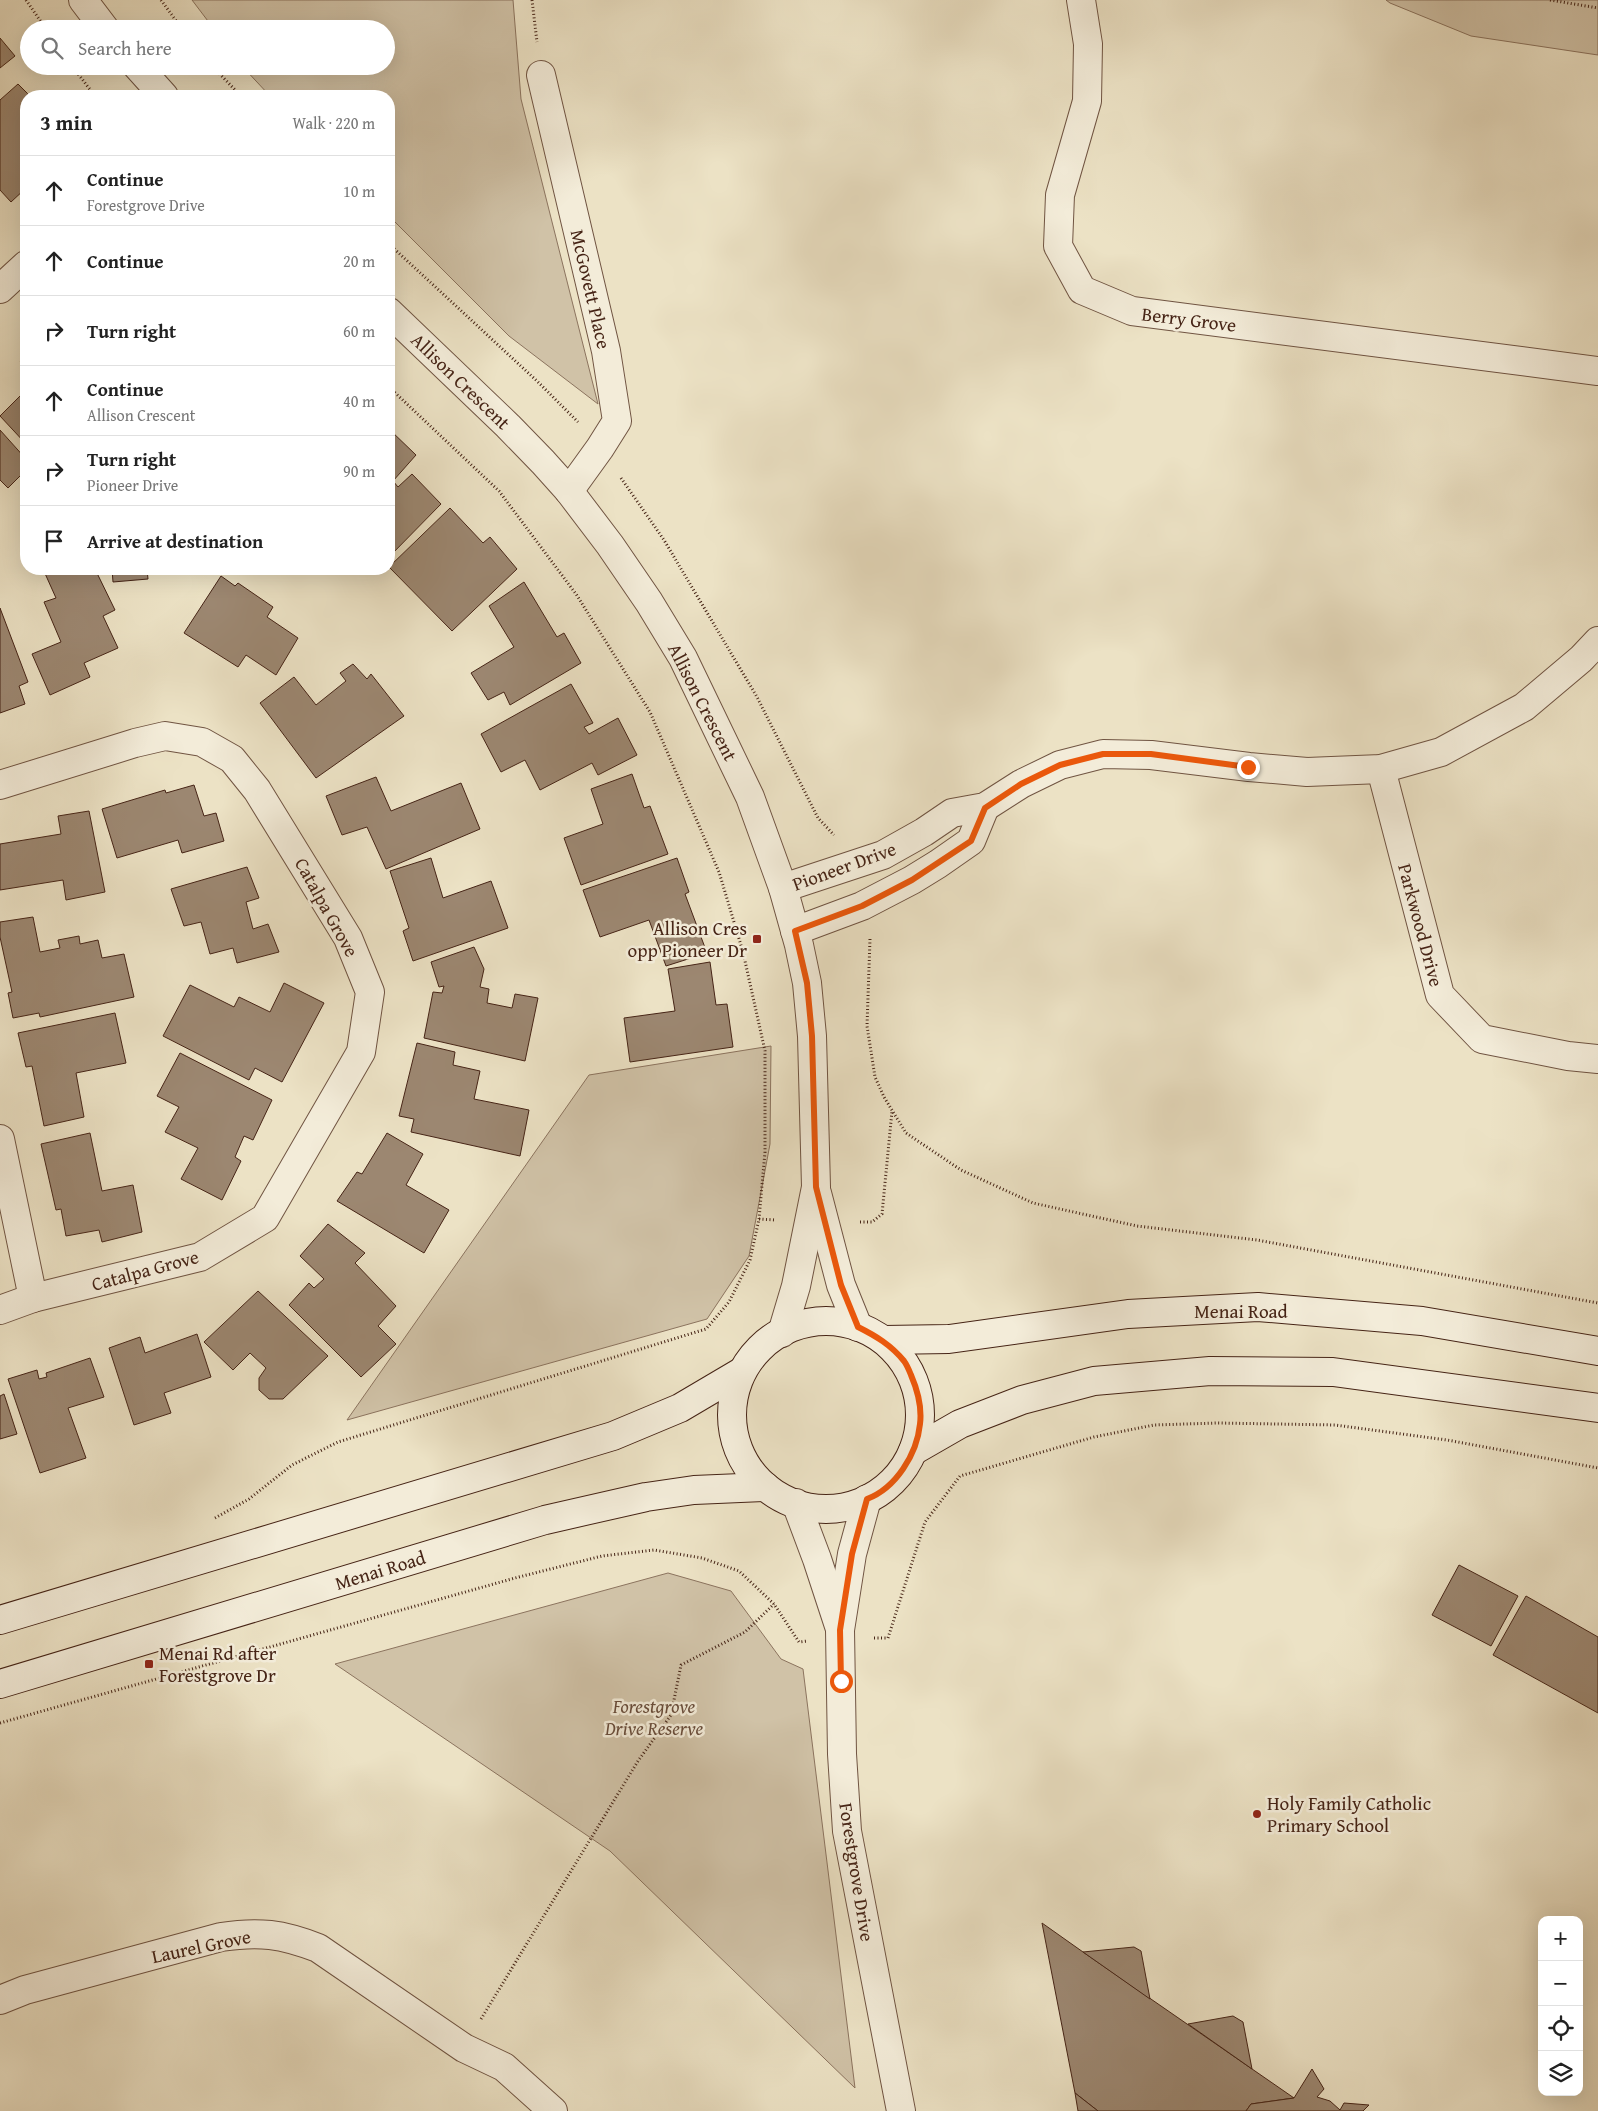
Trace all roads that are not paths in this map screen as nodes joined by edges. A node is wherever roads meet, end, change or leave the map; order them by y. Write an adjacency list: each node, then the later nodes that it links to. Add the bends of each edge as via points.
1 (83, 0): 3 (street)
2 (1081, 0): 10 (street, Berry Grove, via 1088,44 1087,101 1060,195 1058,246 1082,290 1132,311)
3 (98, 20)
4 (144, 75): 6 (street)
5 (541, 75): 11 (street, McGovett Place, via 606,351 617,421)
6 (158, 90)
7 (20, 271): 8 (street)
8 (0, 289)
9 (395, 318): 11 (street, Allison Crescent, via 508,426)
10 (1598, 371)
11 (569, 491): 16 (street, Allison Crescent, via 610,545 682,658 750,797)
12 (1598, 641): 13 (street, Pioneer Drive, via 1582,659 1524,707 1441,752)
13 (1381, 769): 15 (street, Pioneer Drive, via 1307,772 1151,754 1103,754 1060,765 1021,784); 18 (street, Parkwood Drive, via 1440,995 1482,1039)
14 (0, 785): 21 (street, Catalpa Grove, via 165,736 202,742 232,759 257,790 348,938 370,992 361,1052 265,1218 200,1257)
15 (985, 808): 16 (street, Pioneer Drive, via 952,813 883,855); 17 (street, Pioneer Drive, via 971,841 938,864 862,906)
16 (783, 888): 17 (street, Allison Crescent)
17 (795, 931): 20 (street, Allison Crescent, via 807,983 812,1036)
18 (1598, 1059)
19 (0, 1138): 21 (street)
20 (816, 1187): 23 (street, via 841,1285); 24 (street, via 796,1286)
21 (33, 1298): 22 (street, Catalpa Grove)
22 (0, 1310)
23 (858, 1327): 24 (street, via 824,1320 794,1326); 25 (street)
24 (782, 1333): 27 (street, via 764,1343)
25 (884, 1340): 26 (street, Menai Road, via 948,1339 1128,1314 1258,1307 1422,1321); 29 (street, via 906,1362 917,1389 920,1423)
26 (1598, 1351)
27 (742, 1372): 30 (street, via 733,1423 740,1454 757,1480); 33 (street, via 680,1408 614,1436)
28 (1598, 1408): 29 (street, via 1334,1372 1210,1370 1094,1381 1022,1400 960,1424)
29 (913, 1451): 31 (street, via 898,1478)
30 (766, 1487): 32 (street, via 780,1498); 35 (street, Menai Road, via 694,1490 646,1497 545,1520)
31 (867, 1499): 32 (street, via 844,1508 809,1508); 34 (street, via 852,1554)
32 (796, 1503): 34 (street)
33 (0, 1620)
34 (840, 1630): 38 (street, Forestgrove Drive, via 847,1831)
35 (0, 1684)
36 (0, 2000): 37 (street, Laurel Grove, via 25,1990 221,1937 270,1934 293,1938 318,1948 464,2048 504,2067)
37 (553, 2111)
38 (901, 2111)

